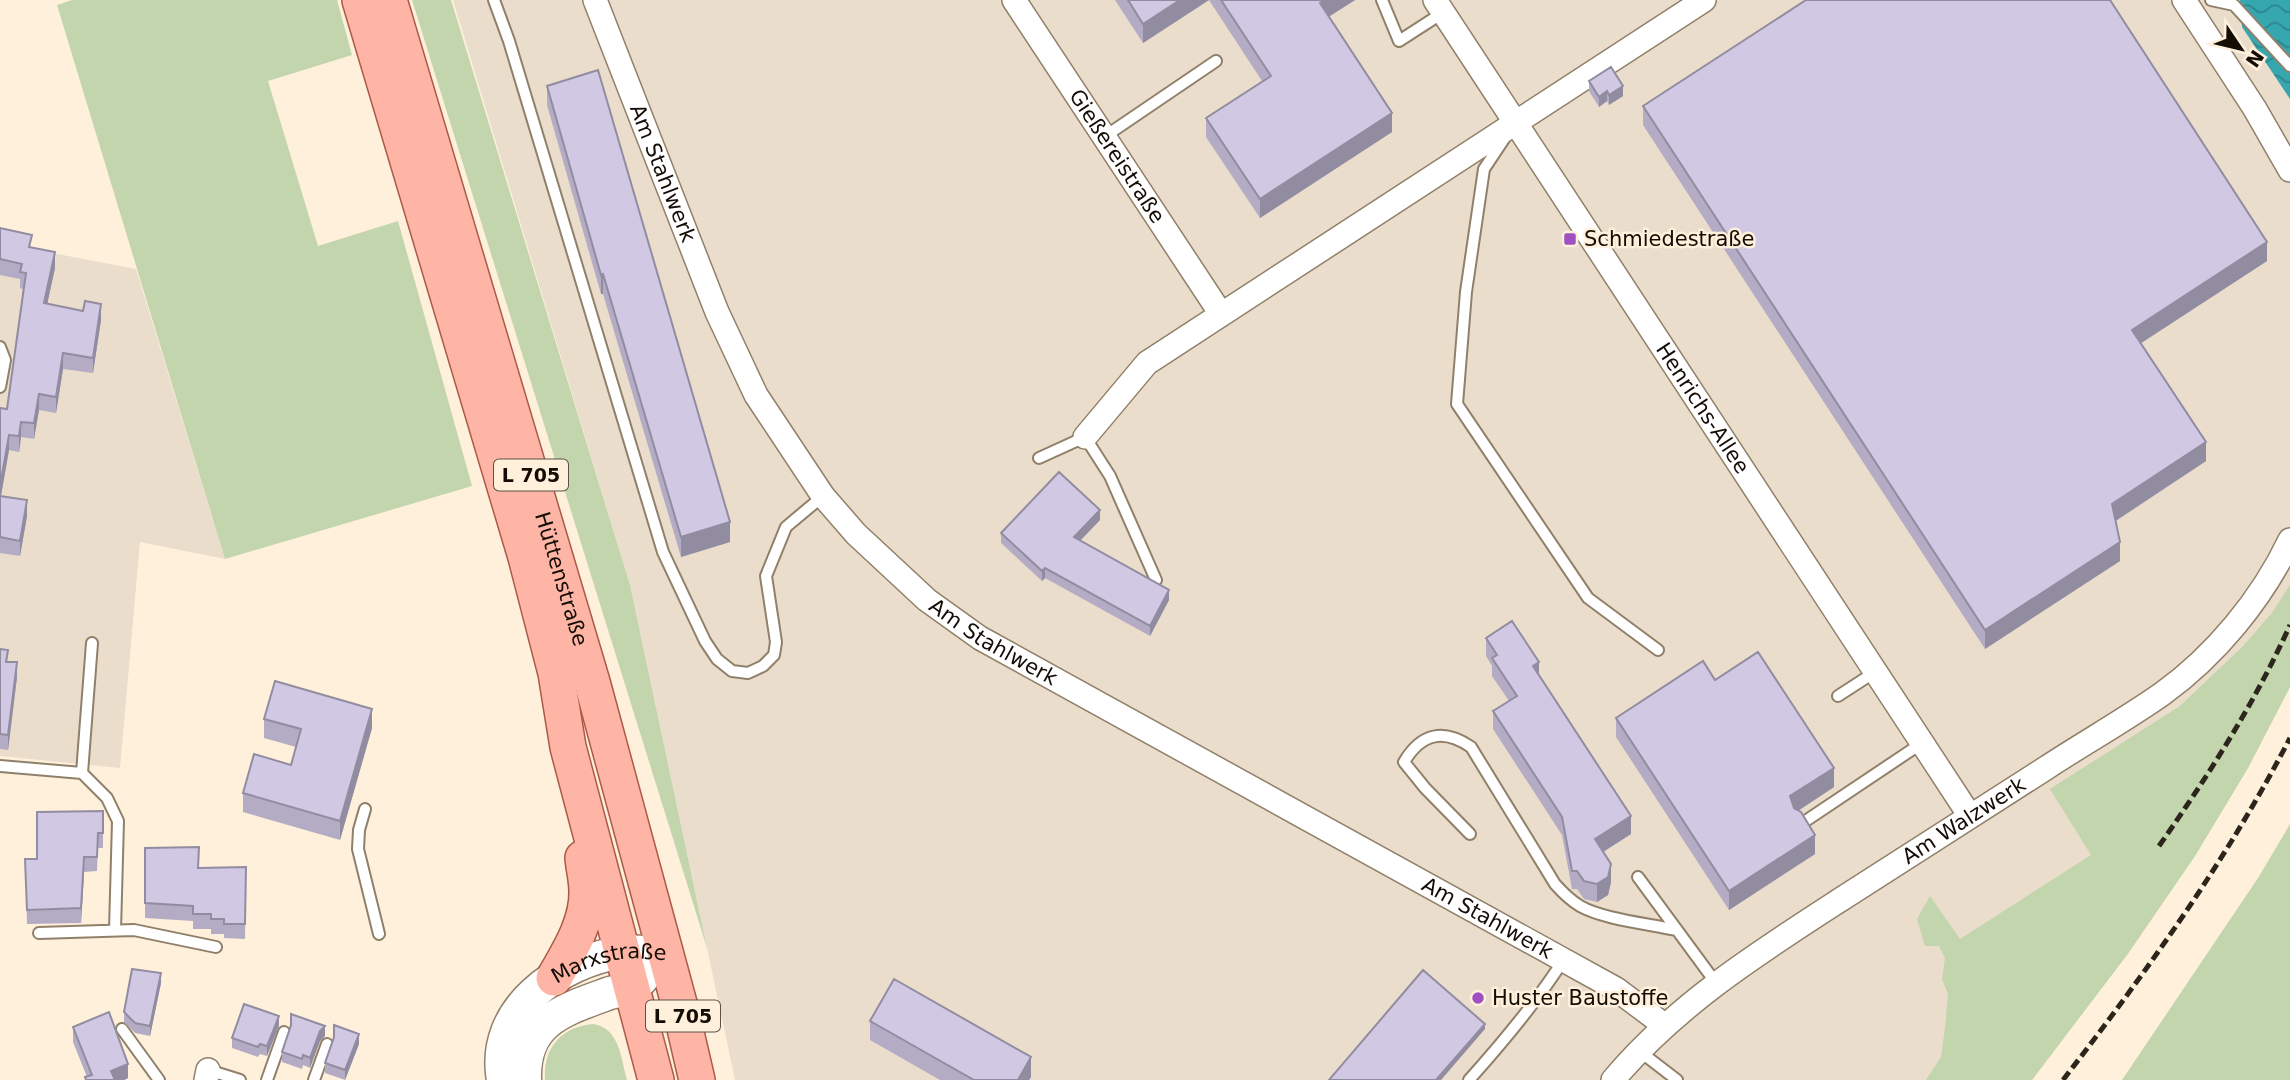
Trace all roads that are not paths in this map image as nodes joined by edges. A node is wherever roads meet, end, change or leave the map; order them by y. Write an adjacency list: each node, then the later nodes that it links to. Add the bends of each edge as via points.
1 (360, 0): 29 (main road, Hüttenstraße / L 705, via 526,557)
2 (389, 0): 43 (main road, Hüttenstraße / L 705, via 589,670)
3 (494, 0): 21 (lane, via 663,552 705,641 732,671 748,674 774,655 766,576 786,527)
4 (595, 0): 21 (street, Am Stahlwerk, via 717,313 756,395)
5 (1014, 0): 14 (street, Gießereistraße)
6 (1382, 0): 10 (lane, via 1399,41)
7 (1704, 0): 13 (street)
8 (2184, 0): 15 (street)
9 (2211, 0): 12 (lane, via 2234,5)
10 (1440, 6): 13 (street, Henrichs-Allee)
11 (1216, 61): 14 (lane)
12 (2290, 66)
13 (1516, 122): 16 (street); 25 (lane, via 1484,169 1466,292 1457,404 1588,598); 26 (street, Henrichs-Allee)
14 (1104, 137): 16 (street, Gießereistraße)
15 (2290, 170)
16 (1220, 314): 19 (street, via 1147,363)
17 (0, 347): 18 (lane, via 5,360)
18 (0, 387)
19 (1085, 437): 20 (lane); 23 (lane, via 1110,476)
20 (1039, 457)
21 (823, 496): 44 (street, Am Stahlwerk, via 879,557 927,600 980,638)
22 (2290, 540): 33 (street, Am Walzwerk, via 2255,600 2193,668 2163,693)
23 (1156, 580)
24 (92, 643): 31 (lane)
25 (1658, 650)
26 (1875, 671): 27 (lane); 28 (street, Henrichs-Allee)
27 (1838, 696)
28 (1922, 744): 33 (street, Henrichs-Allee); 34 (lane)
29 (568, 747): 42 (main road, Hüttenstraße / L 705); 45 (main road, L 705, via 587,892 583,920)
30 (0, 766): 31 (lane)
31 (82, 773): 37 (lane, via 107,798 117,821)
32 (365, 809): 40 (lane, via 358,849)
33 (1970, 817): 46 (street, Am Walzwerk)
34 (1801, 824)
35 (1470, 834): 38 (lane, via 1404,762 1412,749 1434,736 1454,736 1472,747 1567,897 1595,912)
36 (1638, 877): 38 (lane)
37 (115, 930): 39 (lane); 41 (lane)
38 (1676, 930): 46 (lane)
39 (38, 933)
40 (379, 934)
41 (216, 947)
42 (624, 952): 43 (street, Marxstraße); 45 (street, Marxstraße, via 573,967); 47 (main road, Hüttenstraße / L 705)
43 (666, 953): 47 (street, Marxstraße); 61 (main road, Hüttenstraße / L 705)
44 (1564, 959): 48 (street, Am Stahlwerk, via 1616,989); 62 (lane, via 1546,988)
45 (554, 978): 58 (street, Marxstraße, via 529,997 510,1023 502,1051)
46 (1716, 983): 48 (street, Am Walzwerk)
47 (632, 988): 59 (street, Marxstraße, via 585,1002 548,1020 531,1041); 60 (main road, Hüttenstraße / L 705)
48 (1664, 1025): 52 (street, Am Walzwerk)
49 (122, 1029): 54 (lane)
50 (284, 1032): 56 (lane)
51 (327, 1044): 57 (lane)
52 (1638, 1050): 63 (street, Am Walzwerk); 64 (lane)
53 (207, 1075): 55 (lane)
54 (159, 1080)
55 (240, 1080)
56 (267, 1080)
57 (314, 1080)
58 (503, 1080)
59 (525, 1080)
60 (656, 1080)
61 (697, 1080)
62 (1469, 1080)
63 (1612, 1080)
64 (1677, 1080)

